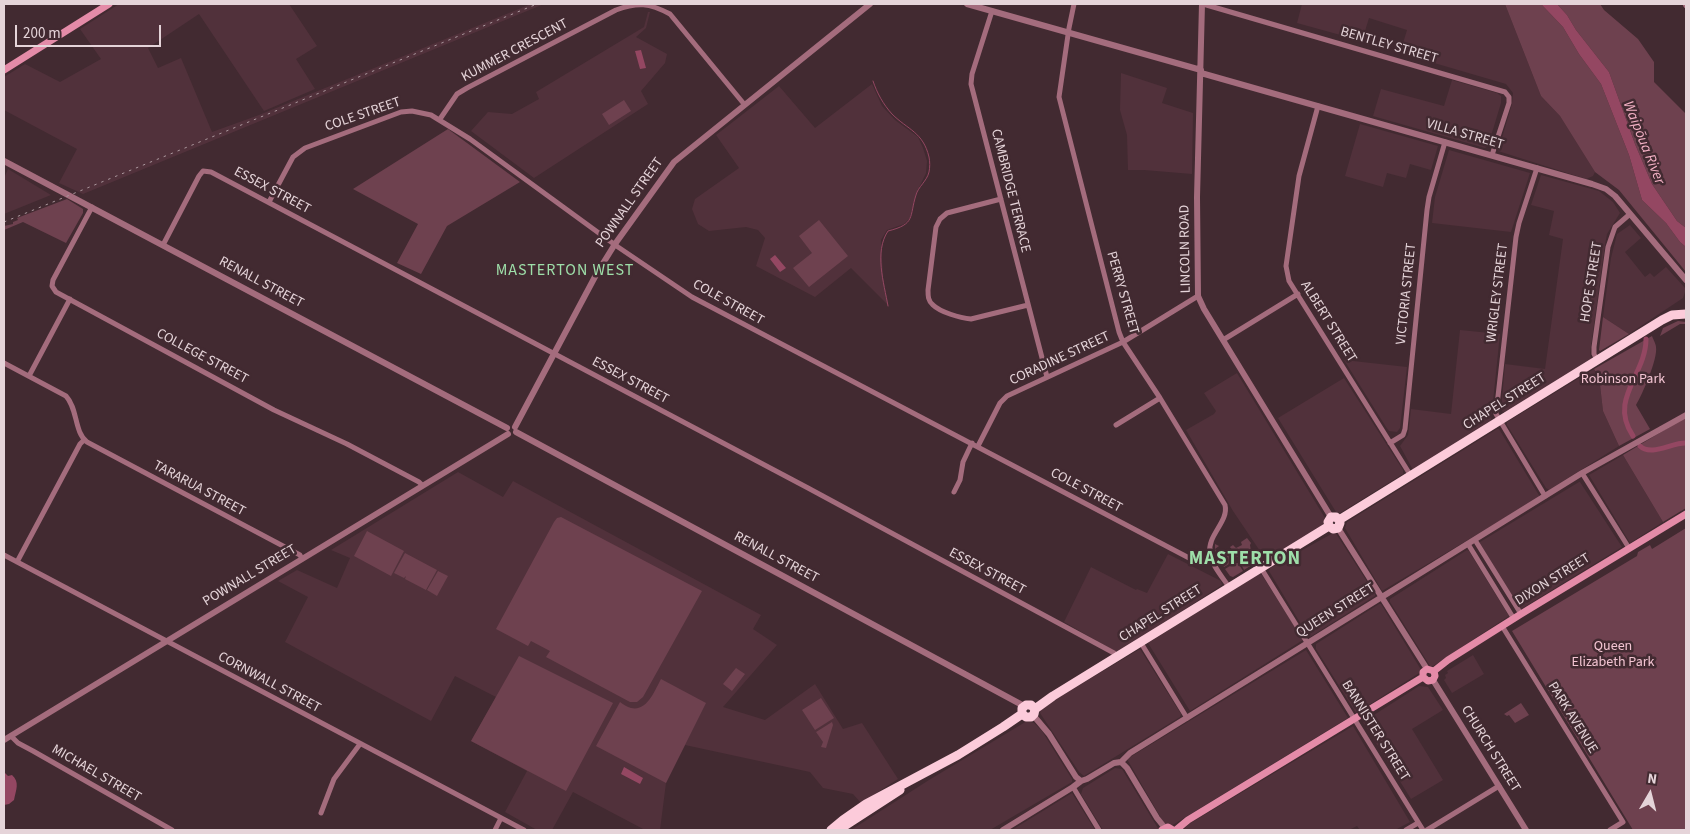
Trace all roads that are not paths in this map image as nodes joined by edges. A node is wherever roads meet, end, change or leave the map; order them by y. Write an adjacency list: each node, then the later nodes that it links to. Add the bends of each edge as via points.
1 (108, 4): 8 (main road)
2 (870, 4): 10 (street, POWNALL STREET)
3 (968, 4): 6 (street, VILLA STREET)
4 (1074, 4): 7 (street, PERRY STREET)
5 (1202, 4): 9 (street, LINCOLN ROAD); 14 (street, BENTLEY STREET, via 1505,92 1509,97 1508,103)
6 (992, 11): 7 (street, VILLA STREET); 17 (street, CAMBRIDGE TERRACE, via 971,84)
7 (1068, 32): 9 (street, VILLA STREET); 30 (street, PERRY STREET, via 1059,89 1060,106)
8 (4, 70)
9 (1201, 72): 11 (street, VILLA STREET); 25 (street, LINCOLN ROAD)
10 (744, 104): 12 (street, KUMMER CRESCENT, via 670,14 645,4 632,4 467,88 457,94); 21 (street, POWNALL STREET, via 674,162)
11 (1318, 106): 13 (street, VILLA STREET); 24 (street, ALBERT STREET, via 1299,176 1286,266 1289,281)
12 (440, 119): 18 (street, COLE STREET, via 422,112 401,112 305,148 293,157); 21 (street, COLE STREET)
13 (1445, 142): 14 (street, VILLA STREET); 44 (street, VICTORIA STREET, via 1427,210 1405,429 1403,435)
14 (1492, 155): 16 (street, VILLA STREET)
15 (4, 161): 19 (street, RENALL STREET)
16 (1536, 168): 20 (street, VILLA STREET, via 1606,189); 38 (street, WRIGLEY STREET, via 1516,237 1496,414)
17 (1001, 199): 27 (street, CAMBRIDGE TERRACE); 27 (street, via 947,213 940,219 936,227 928,299 933,306 970,319)
18 (269, 202): 22 (street, ESSEX STREET, via 211,172 204,172 198,176); 31 (street, ESSEX STREET)
19 (92, 207): 22 (street, RENALL STREET); 26 (street, COLLEGE STREET, via 52,284 56,292)
20 (1630, 214): 23 (street, VILLA STREET); 32 (street, HOPE STREET, via 1615,227 1608,247 1594,347)
21 (615, 244): 31 (street, POWNALL STREET); 43 (street, COLE STREET, via 712,309)
22 (163, 245): 41 (street, RENALL STREET)
23 (1686, 280)
24 (1298, 294): 29 (street); 44 (street, ALBERT STREET)
25 (1198, 296): 29 (street, LINCOLN ROAD); 30 (street, CORADINE STREET)
26 (70, 300): 34 (street); 48 (street, COLLEGE STREET)
27 (1028, 305): 35 (street, CAMBRIDGE TERRACE)
28 (1686, 314): 32 (highway, CHAPEL STREET, via 1662,320)
29 (1223, 340): 52 (street, LINCOLN ROAD)
30 (1123, 342): 35 (street, CORADINE STREET); 36 (street, PERRY STREET)
31 (555, 354): 40 (street, POWNALL STREET); 69 (street, ESSEX STREET, via 1090,640)
32 (1597, 360): 38 (highway, CHAPEL STREET)
33 (4, 363): 34 (street)
34 (29, 376): 42 (street, via 70,400)
35 (1047, 377): 45 (street, CORADINE STREET, via 1007,396 1000,403)
36 (1160, 398): 39 (street); 58 (street, PERRY STREET, via 1225,505 1226,512 1210,545)
37 (1686, 415): 46 (street, QUEEN STREET)
38 (1500, 422): 47 (highway, CHAPEL STREET); 50 (street)
39 (1116, 425)
40 (515, 430): 41 (street, via 511,425); 73 (street, RENALL STREET)
41 (508, 431): 48 (street, POWNALL STREET)
42 (84, 440): 57 (street, TARARUA STREET, via 300,555); 59 (street)
43 (972, 443): 45 (street, COLE STREET); 49 (street)
44 (1390, 443): 47 (street, ALBERT STREET)
45 (978, 446): 58 (street, COLE STREET, via 1191,560 1201,563)
46 (1582, 473): 50 (street, QUEEN STREET); 55 (street)
47 (1411, 476): 52 (highway, CHAPEL STREET)
48 (422, 485): 57 (street, POWNALL STREET)
49 (954, 492)
50 (1545, 496): 53 (street, QUEEN STREET)
51 (1686, 514): 55 (main road, DIXON STREET)
52 (1334, 523): 60 (highway, CHAPEL STREET); 62 (street, LINCOLN ROAD)
53 (1475, 540): 54 (street, QUEEN STREET); 63 (street)
54 (1468, 544): 62 (street, QUEEN STREET); 64 (street)
55 (1629, 548): 63 (main road, DIXON STREET)
56 (4, 555): 59 (street, CORNWALL STREET)
57 (302, 559): 66 (street, POWNALL STREET)
58 (1212, 560): 61 (street)
59 (17, 562): 66 (street, CORNWALL STREET)
60 (1261, 568): 61 (highway, CHAPEL STREET); 68 (street)
61 (1229, 587): 67 (highway, CHAPEL STREET)
62 (1382, 598): 68 (street, QUEEN STREET); 70 (street)
63 (1521, 614): 64 (main road, DIXON STREET)
64 (1514, 619): 65 (main road, DIXON STREET)
65 (1502, 626): 70 (main road, DIXON STREET); 98 (street, PARK AVENUE, via 1623,822)
66 (167, 642): 77 (street, POWNALL STREET); 79 (street, CORNWALL STREET)
67 (1141, 643): 69 (highway, CHAPEL STREET); 75 (street)
68 (1308, 643): 75 (street, QUEEN STREET); 76 (street, BANNISTER STREET)
69 (1117, 658): 74 (highway, CHAPEL STREET)
70 (1430, 670): 71 (main road, via 1423,672); 72 (main road, via 1435,676)
71 (1423, 677): 72 (main road); 76 (main road)
72 (1432, 680): 82 (street, CHURCH STREET)
73 (1024, 710): 74 (highway, via 1031,705); 91 (highway, via 1003,728 866,804)
74 (1034, 712): 81 (street)
75 (1187, 718): 80 (street, QUEEN STREET)
76 (1355, 720): 86 (street, BANNISTER STREET); 94 (main road)
77 (11, 736): 78 (street, POWNALL STREET); 88 (street, MICHAEL STREET)
78 (4, 740)
79 (360, 744): 84 (street, via 334,779); 85 (street, CORNWALL STREET)
80 (1121, 762): 81 (street, QUEEN STREET); 87 (street)
81 (1081, 781): 83 (street, QUEEN STREET)
82 (1499, 786): 96 (street); 97 (street, CHURCH STREET)
83 (1073, 787): 92 (street, QUEEN STREET); 93 (street)
84 (321, 813)
85 (501, 818): 89 (street); 90 (street, CORNWALL STREET)
86 (1418, 823): 95 (street); 96 (street, BANNISTER STREET)
87 (1164, 829): 94 (main road)
88 (172, 830)
89 (495, 830)
90 (524, 830)
91 (832, 830)
92 (1003, 830)
93 (1099, 830)
94 (1174, 830)
95 (1406, 830)
96 (1425, 830)
97 (1526, 830)
98 (1610, 830)

